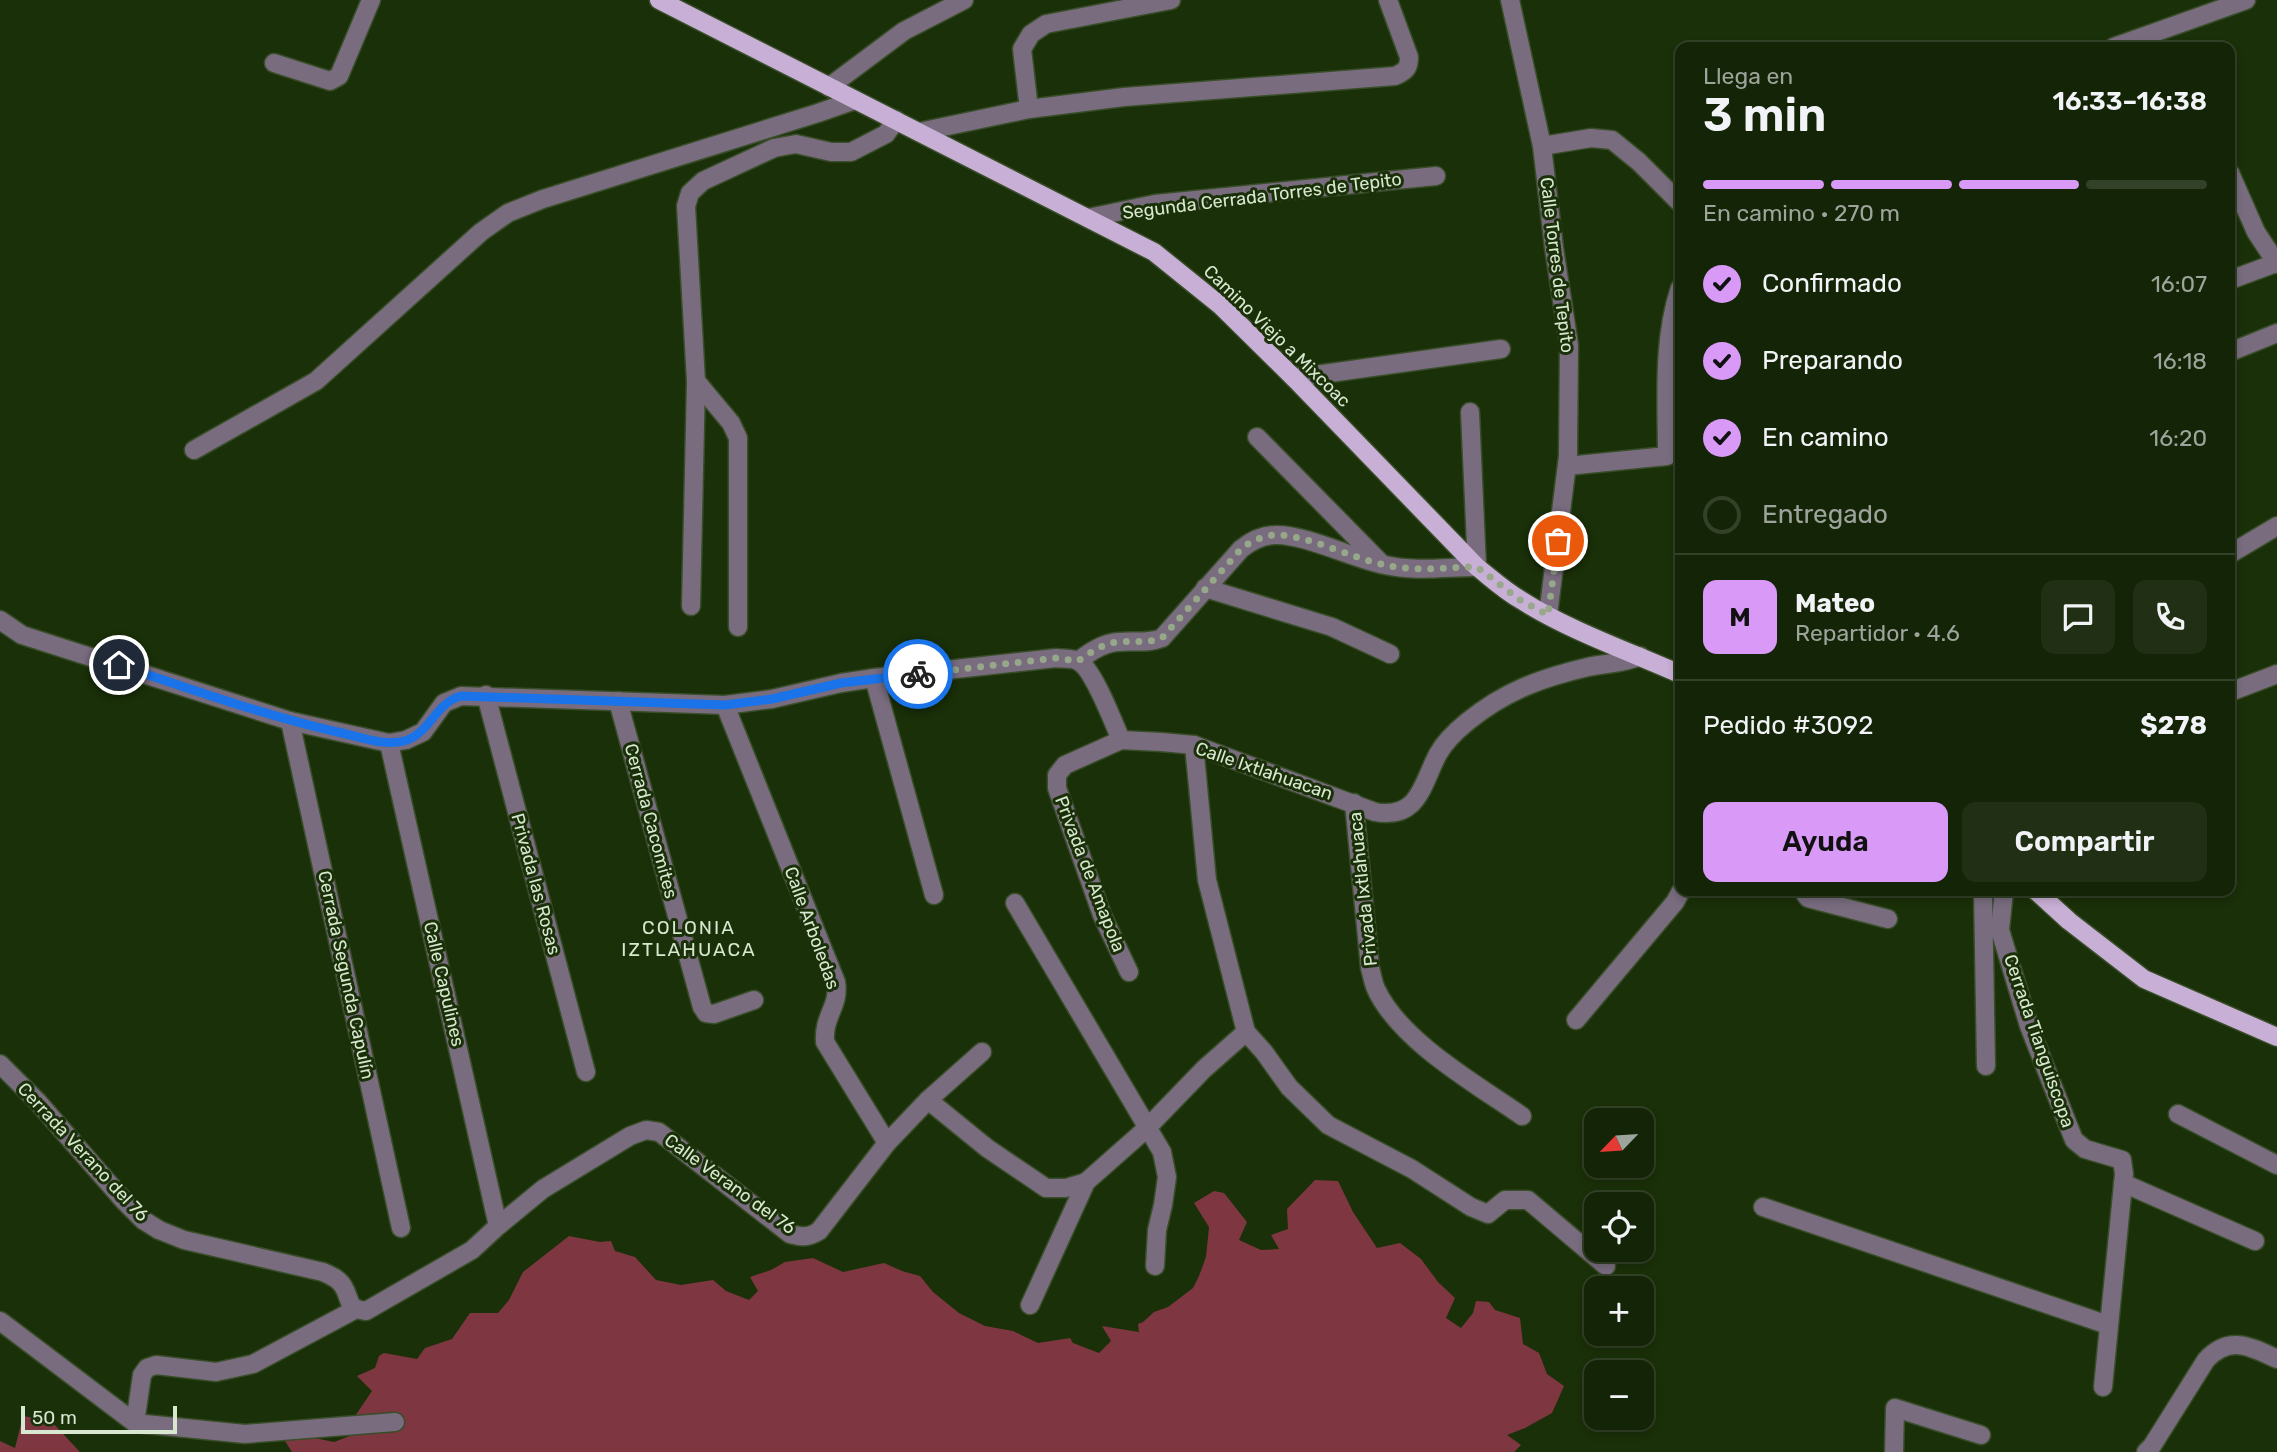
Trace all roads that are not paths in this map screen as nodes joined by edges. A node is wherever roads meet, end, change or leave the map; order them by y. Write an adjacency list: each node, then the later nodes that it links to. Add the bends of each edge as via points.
1 (371, 0): 9 (street, via 339,76 330,81)
2 (659, 0): 10 (main road, Camino Viejo a Mixcoac)
3 (964, 0): 10 (street, via 904,31)
4 (1171, 0): 12 (street, via 1046,24 1031,34 1022,49)
5 (1388, 0): 12 (street, via 1409,57 1405,72 1395,76)
6 (1510, 0): 15 (street, Calle Torres de Tepito)
7 (2246, 0): 8 (street)
8 (2127, 42)
9 (274, 63)
10 (829, 87): 11 (main road, Camino Viejo a Mixcoac)
11 (855, 100): 13 (main road, Camino Viejo a Mixcoac); 30 (street, via 508,213 316,381)
12 (1029, 109): 14 (street)
13 (896, 120): 14 (main road, Camino Viejo a Mixcoac); 27 (street, via 886,134 851,152 796,144 774,148 703,181 690,193)
14 (919, 132): 19 (main road, Camino Viejo a Mixcoac)
15 (1542, 146): 18 (street, via 1591,138 1612,140); 32 (street, Calle Torres de Tepito, via 1569,345)
16 (1436, 176): 19 (street, Segunda Cerrada Torres de Tepito, via 1155,204)
17 (2235, 197): 20 (street)
18 (1675, 200)
19 (1088, 218): 26 (main road, Camino Viejo a Mixcoac, via 1154,251 1221,306)
20 (2276, 264): 21 (street)
21 (2235, 278)
22 (1675, 303): 31 (street, via 1668,334)
23 (2277, 333): 25 (street)
24 (1501, 349): 26 (street)
25 (2235, 350)
26 (1294, 378): 36 (main road, Camino Viejo a Mixcoac)
27 (696, 382): 38 (street); 41 (street, via 738,438)
28 (1470, 412): 36 (street)
29 (1257, 437): 35 (street)
30 (194, 450)
31 (1673, 456): 32 (street)
32 (1567, 466): 39 (street, Calle Torres de Tepito)
33 (2277, 526): 34 (street)
34 (2235, 551)
35 (1384, 565): 36 (street); 37 (street, via 1297,538 1266,536 1241,549)
36 (1477, 567): 39 (main road, Camino Viejo a Mixcoac)
37 (1205, 588): 42 (street, via 1332,628); 44 (street, via 1162,638 1118,642 1095,649)
38 (691, 606)
39 (1548, 615): 43 (main road, Camino Viejo a Mixcoac)
40 (0, 620): 52 (street, via 22,635)
41 (738, 627)
42 (1390, 654)
43 (1640, 656): 45 (main road, Camino Viejo a Mixcoac); 56 (street, Calle Ixtlahuacan, via 1531,682 1507,695 1451,737 1439,751 1414,803 1403,810 1386,814)
44 (1078, 661): 47 (street, via 1056,658); 53 (street, via 1105,702)
45 (1675, 672)
46 (2277, 674): 48 (street)
47 (874, 678): 51 (street); 57 (street)
48 (2235, 690)
49 (486, 695): 50 (street); 54 (street, via 452,698 423,732); 73 (street, Privada las Rosas)
50 (618, 701): 51 (street); 66 (street, Cerrada Cacomites, via 702,1007 714,1014)
51 (725, 705): 78 (street, Calle Arboledas, via 836,982 838,996 824,1026 825,1042)
52 (290, 721): 54 (street); 84 (street, Cerrada Segunda Capulín)
53 (1121, 740): 55 (street, Calle Ixtlahuacan); 65 (street, Privada de Amapola, via 1065,765 1057,775 1057,788 1102,915)
54 (389, 743): 83 (street, Calle Capulines)
55 (1194, 745): 56 (street, Calle Ixtlahuacan); 68 (street, via 1207,880)
56 (1354, 803): 76 (street, Privada Ixtlahuaca, via 1376,989 1407,1032)
57 (934, 895)
58 (1678, 896): 67 (street)
59 (1807, 896): 64 (street)
60 (1983, 896): 72 (street)
61 (2003, 896): 81 (street, Cerrada Tianguiscopa, via 2000,930 2050,1084 2074,1140 2085,1149 2122,1160)
62 (2041, 896): 69 (main road, via 2144,979)
63 (1015, 903): 77 (street)
64 (1888, 919)
65 (1129, 972)
66 (754, 1000)
67 (1576, 1020)
68 (1246, 1032): 77 (street); 87 (street, via 1289,1087 1328,1125 1488,1214 1505,1200 1528,1200)
69 (2277, 1037)
70 (982, 1052): 74 (street, Calle Verano del 76)
71 (0, 1064): 89 (street, Cerrada Verano del 76, via 143,1220 184,1240 323,1272 336,1278)
72 (1986, 1066)
73 (586, 1072)
74 (928, 1100): 78 (street, Calle Verano del 76); 80 (street, via 986,1148 1046,1188)
75 (2178, 1114): 79 (street)
76 (1522, 1116)
77 (1146, 1129): 80 (street); 86 (street, via 1161,1152 1167,1177)
78 (887, 1143): 83 (street, Calle Verano del 76, via 819,1231 803,1237 790,1234 659,1132 646,1130 543,1189)
79 (2277, 1165)
80 (1086, 1182): 88 (street)
81 (2123, 1183): 85 (street); 91 (street)
82 (1763, 1207): 91 (street)
83 (498, 1226): 89 (street, via 472,1250 366,1311)
84 (401, 1228)
85 (2255, 1241)
86 (1155, 1266)
87 (1606, 1266)
88 (1030, 1305)
89 (356, 1309): 95 (street, via 253,1364 216,1372 156,1365 147,1368)
90 (0, 1321): 95 (street)
91 (2108, 1325): 93 (street)
92 (2277, 1359): 98 (street, via 2239,1345 2214,1351)
93 (2104, 1387)
94 (395, 1422): 95 (street, via 245,1434)
95 (135, 1423)
96 (1981, 1435): 97 (street, via 1895,1408)
97 (1894, 1452)
98 (2146, 1452)

